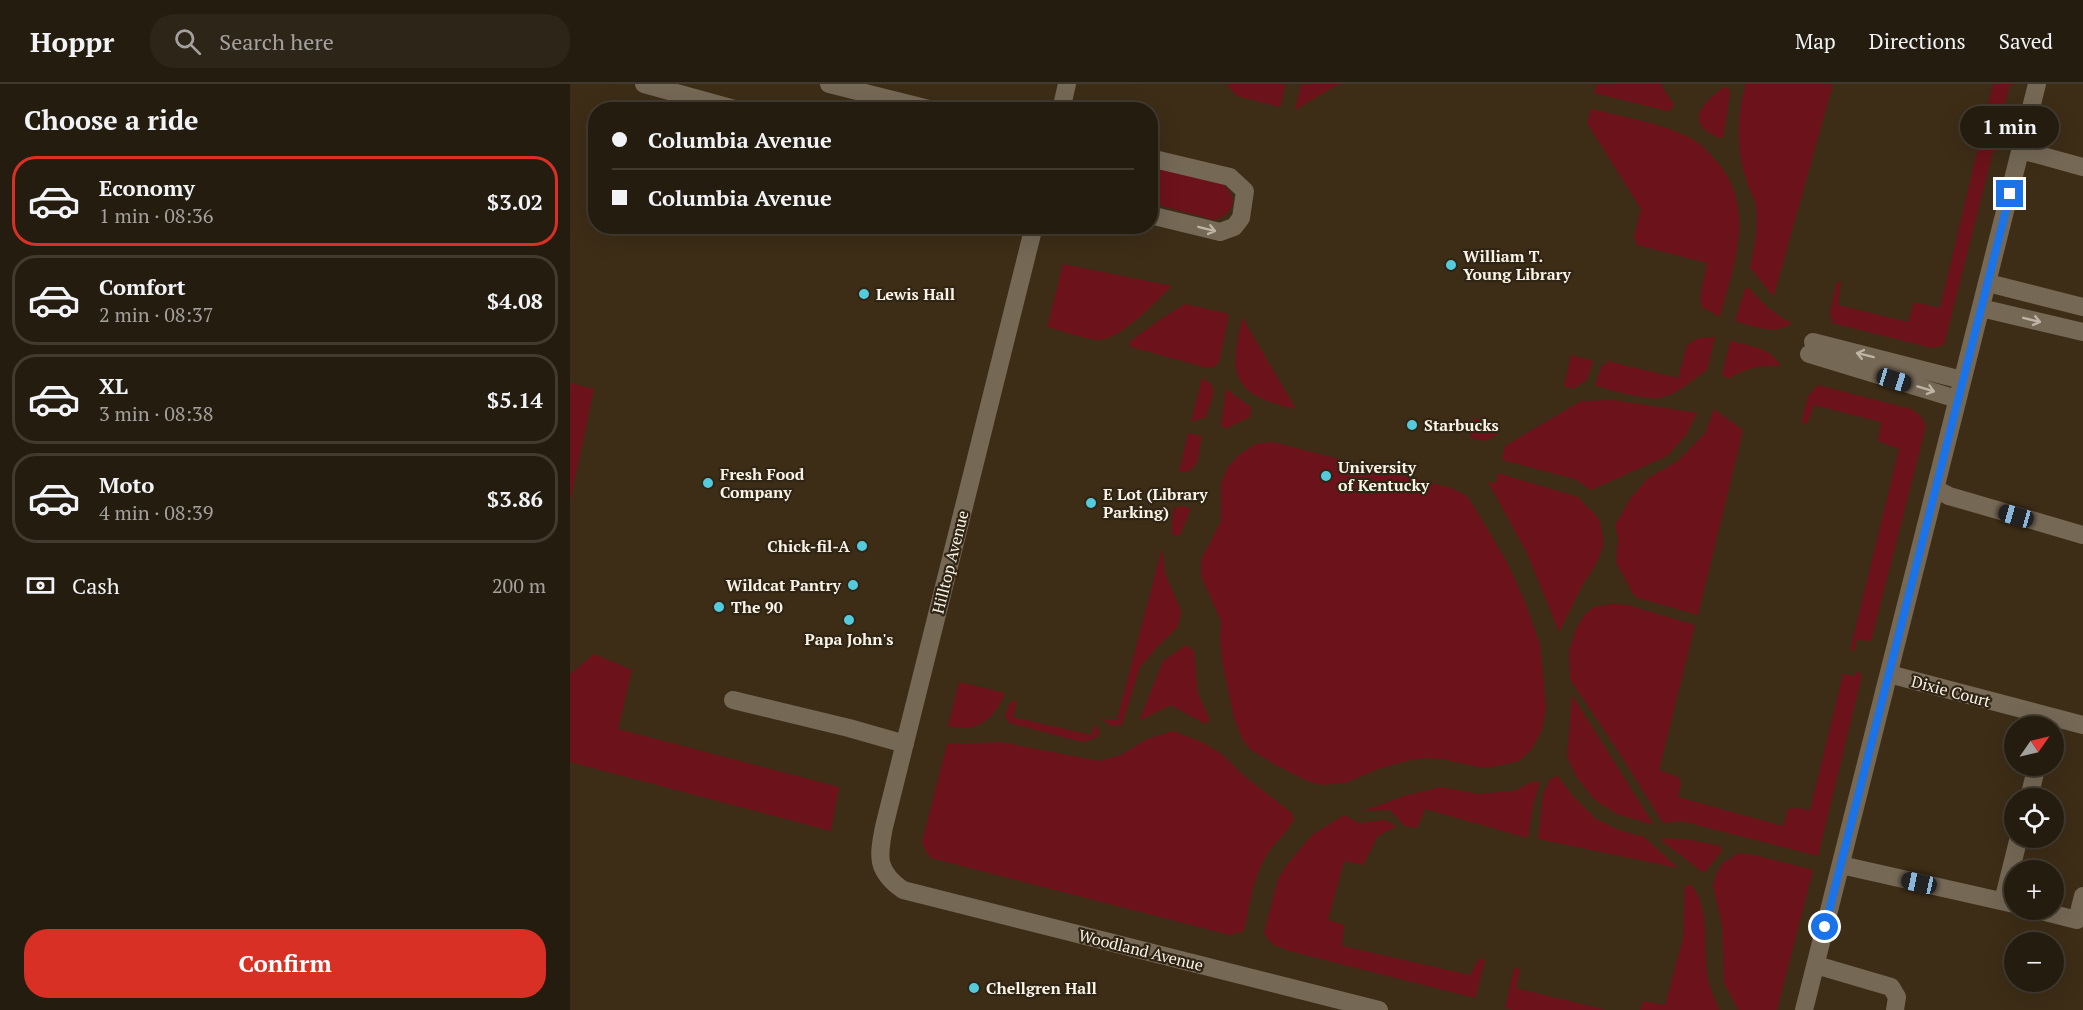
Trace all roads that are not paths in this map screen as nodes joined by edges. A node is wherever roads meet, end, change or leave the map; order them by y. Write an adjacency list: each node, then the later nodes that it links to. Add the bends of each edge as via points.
1 (644, 84): 5 (street)
2 (829, 84): 6 (street)
3 (1067, 84): 7 (street)
4 (2037, 84): 8 (street)
5 (709, 102)
6 (901, 102)
7 (1063, 102)
8 (2021, 150): 10 (street); 13 (street)
9 (1158, 160): 11 (street, one-way to 9, via 1220,232 1234,227 1241,218 1245,191 1230,177)
10 (2083, 167)
11 (1158, 217)
12 (1032, 234): 26 (street, Hilltop Avenue)
13 (1988, 283): 14 (street); 15 (street)
14 (2083, 307)
15 (1981, 308): 16 (street, one-way to 16); 17 (street)
16 (2083, 332)
17 (1962, 380): 18 (street); 18 (street, one-way to 18, via 1811,348)
18 (1958, 399): 19 (street)
19 (1936, 489): 20 (street); 21 (street)
20 (2083, 535)
21 (1889, 674): 23 (street, Dixie Court); 27 (street)
22 (733, 700): 26 (street)
23 (2032, 716)
24 (2064, 723): 25 (street, Dixie Court)
25 (2083, 725)
26 (904, 744): 28 (street, Hilltop Avenue, via 879,850 885,874)
27 (1841, 865): 30 (street); 32 (street)
28 (903, 890): 33 (street, Woodland Avenue)
29 (2083, 896): 31 (street, via 2077,920)
30 (2004, 902)
31 (2064, 917)
32 (1816, 964): 34 (street); 35 (street, via 1891,987 1897,997)
33 (1379, 1010)
34 (1804, 1010)
35 (1894, 1010)

